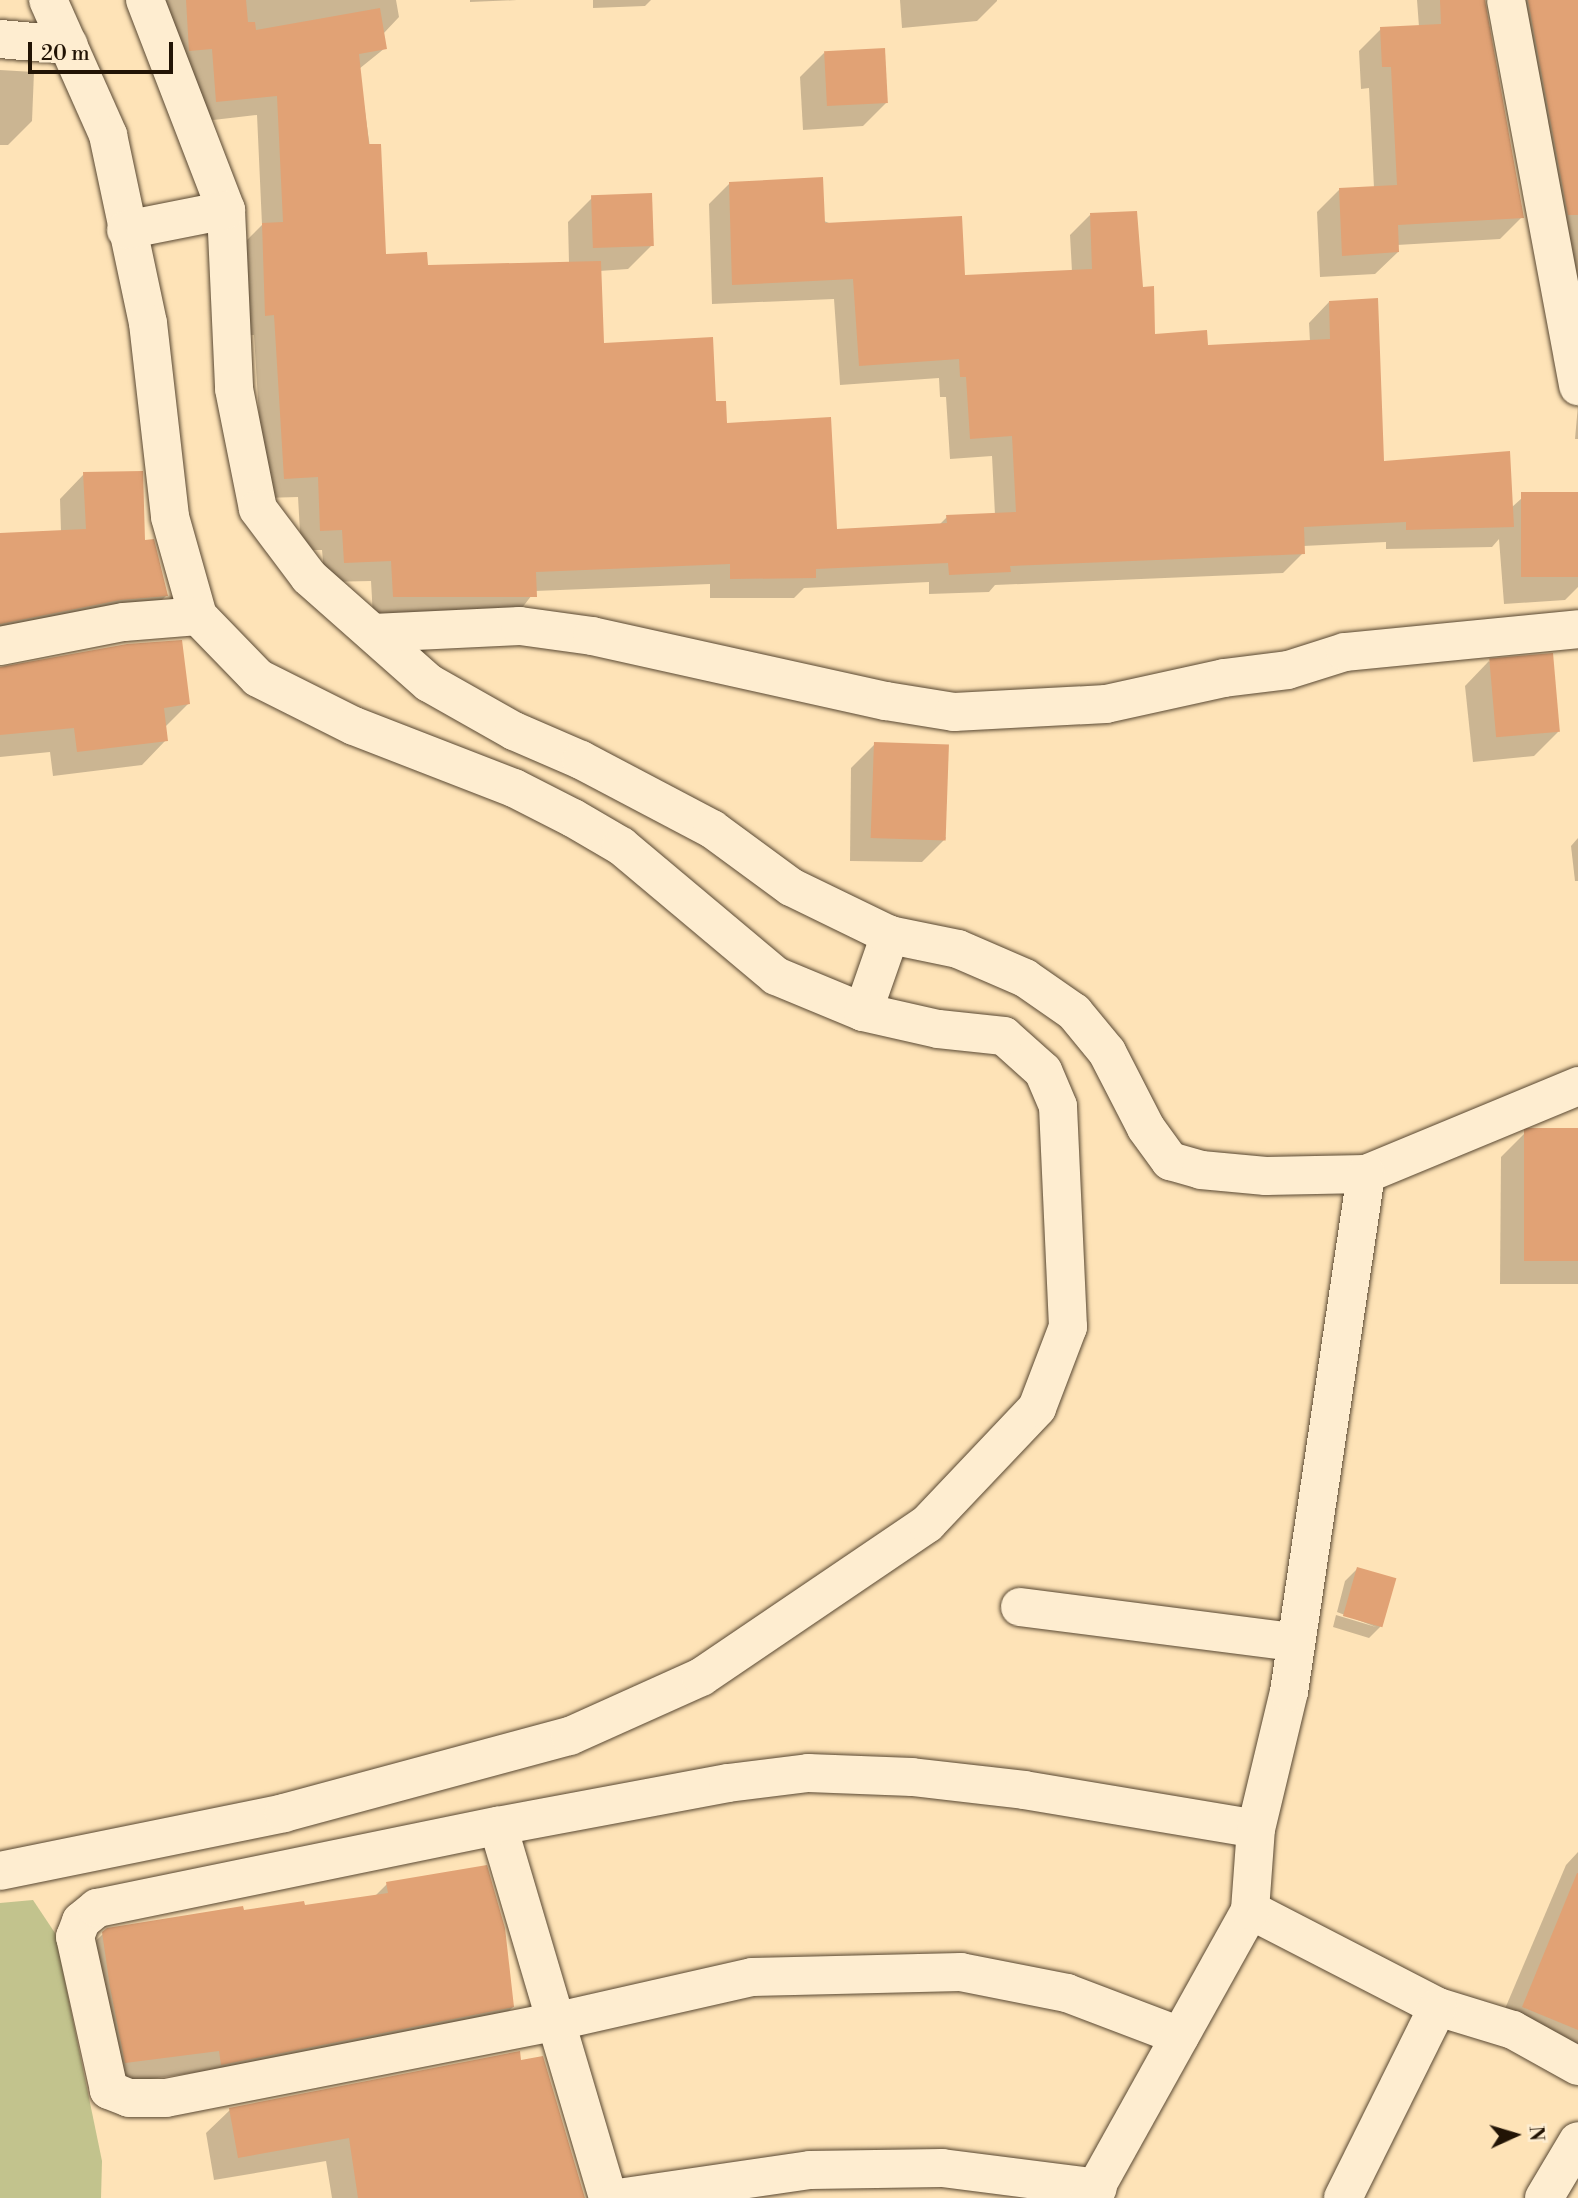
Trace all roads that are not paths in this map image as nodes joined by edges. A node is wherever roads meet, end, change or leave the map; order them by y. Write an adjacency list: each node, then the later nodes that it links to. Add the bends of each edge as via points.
1 (48, 0): 5 (street)
2 (145, 0): 6 (street)
3 (1506, 0): 8 (street)
4 (0, 39): 5 (street)
5 (69, 45): 7 (street, via 108,135)
6 (226, 210): 7 (street); 11 (street, via 234,389 258,509 309,578)
7 (126, 230): 9 (street, via 148,323 170,517)
8 (1578, 386)
9 (198, 616): 12 (street, via 124,622); 14 (street, via 258,678 354,726 514,788 573,818 621,846 776,976)
10 (1578, 629): 11 (street, via 1345,652 1288,670 1224,678 1106,705 954,712 604,638 520,625)
11 (373, 632): 13 (street, via 429,683 514,731 581,760 712,829 791,887)
12 (0, 646)
13 (890, 935): 14 (street); 16 (street, via 958,949 1025,978 1074,1012 1107,1052 1146,1128 1170,1161 1201,1170 1266,1176)
14 (863, 1012): 21 (street, via 938,1029 1004,1036 1043,1071 1058,1106 1068,1327 1037,1408 927,1524 701,1678 570,1736 284,1813)
15 (1578, 1086): 16 (street)
16 (1366, 1174): 18 (street)
17 (1020, 1607): 18 (street)
18 (1294, 1642): 20 (street, via 1289,1692)
19 (498, 1826): 20 (street, via 728,1783 808,1773 912,1777 1012,1789); 24 (street); 24 (street, via 97,1908 81,1921 75,1937 109,2090 130,2098 166,2098)
20 (1256, 1829): 22 (street)
21 (0, 1871)
22 (1250, 1910): 23 (street); 25 (street)
23 (1438, 2007): 26 (street, via 1513,2030); 31 (street)
24 (558, 2021): 25 (street, via 752,1977 961,1972 1067,1993); 29 (street)
25 (1180, 2036): 28 (street)
26 (1578, 2066)
27 (1578, 2141): 32 (street)
28 (1094, 2193): 30 (street, via 942,2168 810,2170)
29 (608, 2198)
30 (618, 2198)
31 (1343, 2198)
32 (1544, 2198)

